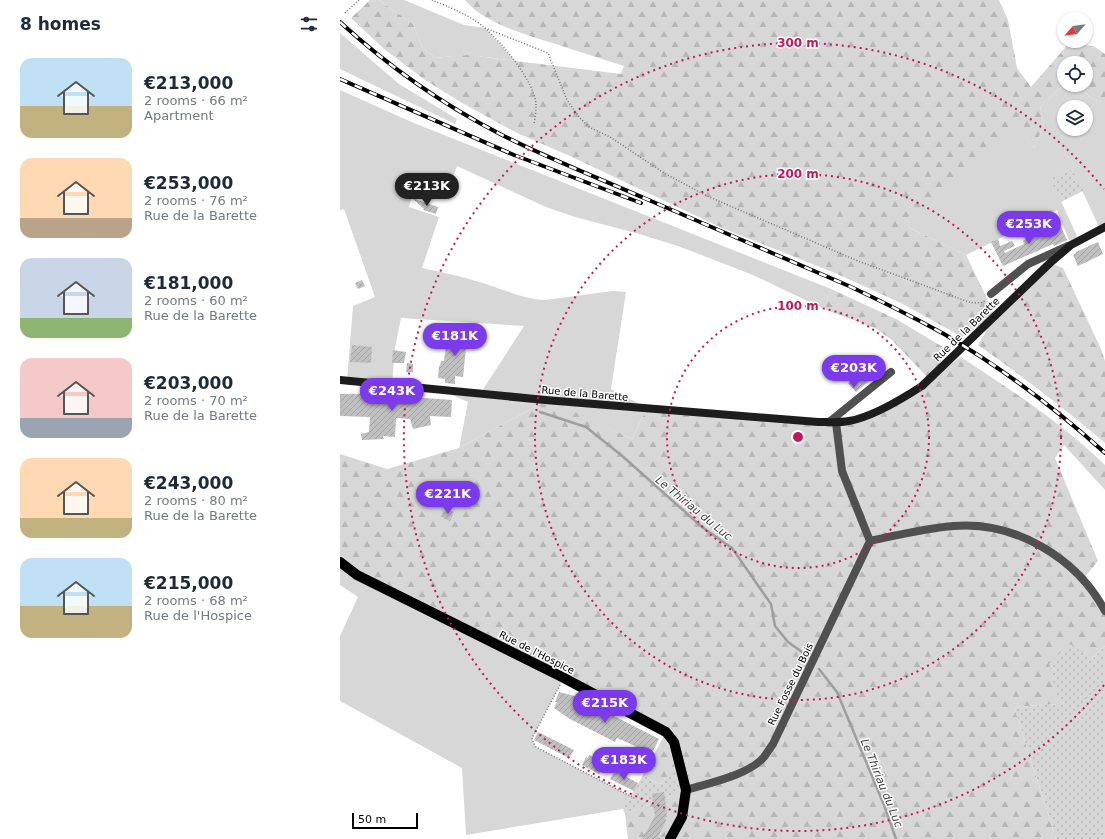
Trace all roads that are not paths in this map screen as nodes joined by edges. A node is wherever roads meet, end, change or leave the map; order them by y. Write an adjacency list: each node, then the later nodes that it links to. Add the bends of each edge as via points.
1 (1105, 227): 2 (street, Rue de la Barette)
2 (1070, 245): 3 (street, via 1028,264); 6 (street, Rue de la Barette, via 922,386 888,406 850,421)
3 (991, 294)
4 (891, 372): 6 (street)
5 (340, 380): 6 (street, Rue de la Barette)
6 (832, 423): 7 (street, via 842,471)
7 (870, 541): 9 (street, via 955,526 992,529 1021,536 1059,557 1071,567 1093,591); 10 (street, Rue Fosse du Bois, via 764,758 741,773)
8 (340, 562): 10 (main road, Rue de l'Hospice, via 357,575 666,732 674,742)
9 (1105, 611)
10 (686, 790): 11 (main road, Rue de l'Hospice, via 682,817)
11 (670, 839)

